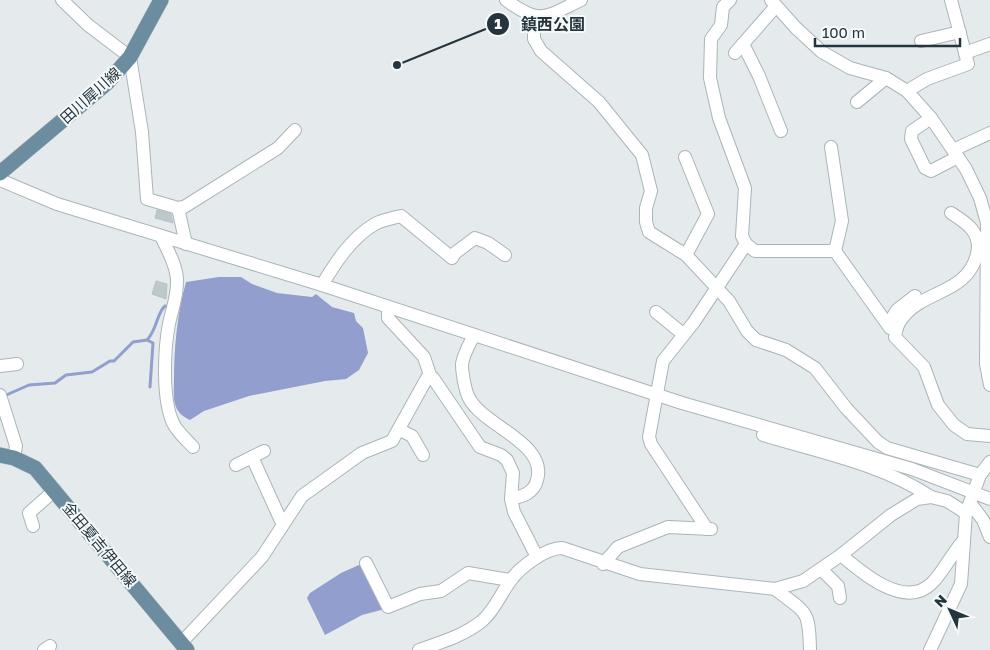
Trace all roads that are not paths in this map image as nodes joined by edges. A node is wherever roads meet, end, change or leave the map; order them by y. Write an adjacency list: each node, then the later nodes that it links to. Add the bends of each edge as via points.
1 (62, 0): 13 (street)
2 (161, 0): 13 (main road, 田川犀川線)
3 (581, 0): 8 (street, via 546,17)
4 (730, 0): 30 (street, via 723,7 721,25 711,40 710,78 719,118 745,188 742,236)
5 (951, 0): 9 (street)
6 (510, 2): 8 (street)
7 (774, 3): 14 (street, via 822,52 850,68); 19 (street, via 739,48 759,76)
8 (534, 17): 32 (street, via 534,39 541,51 599,102 642,155 650,191 646,208 649,232)
9 (960, 32): 10 (street); 12 (street)
10 (921, 41)
11 (990, 44): 12 (street)
12 (965, 53): 15 (street, via 968,64)
13 (130, 57): 24 (main road, 田川犀川線, via 107,83); 26 (street, via 142,132 147,199)
14 (886, 78): 15 (street); 16 (street)
15 (907, 91): 17 (street)
16 (857, 102)
17 (931, 118): 22 (street); 22 (street, via 912,131 910,138 925,168 931,171)
18 (295, 130): 26 (street, via 278,148)
19 (781, 132)
20 (990, 133): 22 (street)
21 (831, 147): 31 (street, via 842,221)
22 (956, 154): 34 (street, via 980,198 986,223)
23 (685, 157): 32 (street, via 708,214)
24 (0, 173)
25 (0, 180): 28 (street, via 57,204)
26 (178, 208): 29 (street)
27 (951, 213): 35 (street, via 976,232 979,246)
28 (161, 236): 29 (street); 52 (street, via 177,278 166,359 169,409 179,433)
29 (186, 244): 36 (street)
30 (746, 244): 31 (street, via 755,251); 37 (street)
31 (835, 251): 41 (street)
32 (686, 255): 37 (street)
33 (505, 256): 36 (street, via 488,242 475,238 452,258 401,216 376,224 359,236 334,264)
34 (987, 264): 35 (street); 47 (street, via 986,364)
35 (970, 273): 41 (street, via 904,315)
36 (322, 285): 39 (street)
37 (718, 288): 42 (street); 59 (street, via 752,336 766,345 786,350 815,368 878,442 887,448)
38 (915, 296): 41 (street, via 891,319)
39 (388, 307): 43 (street); 46 (street, via 388,318 424,356)
40 (656, 312): 42 (street)
41 (892, 332): 51 (street, via 924,367 938,405 954,425 967,434)
42 (683, 334): 48 (street, via 663,360)
43 (474, 335): 48 (street); 62 (street, via 462,364 468,397 477,409 530,450 536,460 538,477 535,487 526,495)
44 (17, 364): 45 (street)
45 (0, 366)
46 (431, 378): 50 (street, via 427,378); 62 (street, via 480,447 507,460 514,473)
47 (990, 385)
48 (656, 398): 61 (street, via 884,472); 64 (street, via 912,469); 72 (street, via 649,438 651,444 709,529 668,527 618,547)
49 (1, 399): 55 (street, via 16,446)
50 (400, 430): 54 (street, via 412,436); 65 (street, via 392,441 362,453 302,496)
51 (990, 436)
52 (193, 447)
53 (264, 451): 56 (street)
54 (423, 455)
55 (7, 456): 60 (main road, 金田夏吉伊田線, via 35,468)
56 (252, 457): 58 (street); 65 (street)
57 (990, 462): 59 (street)
58 (236, 465)
59 (980, 475): 64 (street)
60 (55, 490): 66 (street, via 29,513); 77 (main road, 金田夏吉伊田線)
61 (932, 497): 64 (street); 69 (street, via 917,499 904,507)
62 (511, 499): 70 (street, via 514,512)
63 (990, 499): 64 (street)
64 (970, 504): 67 (street, via 983,520); 68 (street)
65 (282, 523): 77 (street, via 262,557)
66 (33, 526)
67 (990, 537)
68 (964, 540): 69 (street, via 932,582 917,591 882,587); 80 (street, via 961,584)
69 (841, 555): 73 (street)
70 (537, 557): 72 (street, via 551,548 562,548); 74 (street)
71 (366, 562): 74 (street, via 388,607 420,594 441,592 468,573)
72 (603, 564): 75 (street, via 640,574)
73 (821, 569): 75 (street, via 803,581); 76 (street, via 838,586)
74 (510, 580): 78 (street, via 484,619 464,634)
75 (775, 589): 79 (street, via 806,613)
76 (840, 598)
77 (184, 646)
78 (420, 650)
79 (810, 650)
80 (930, 650)

